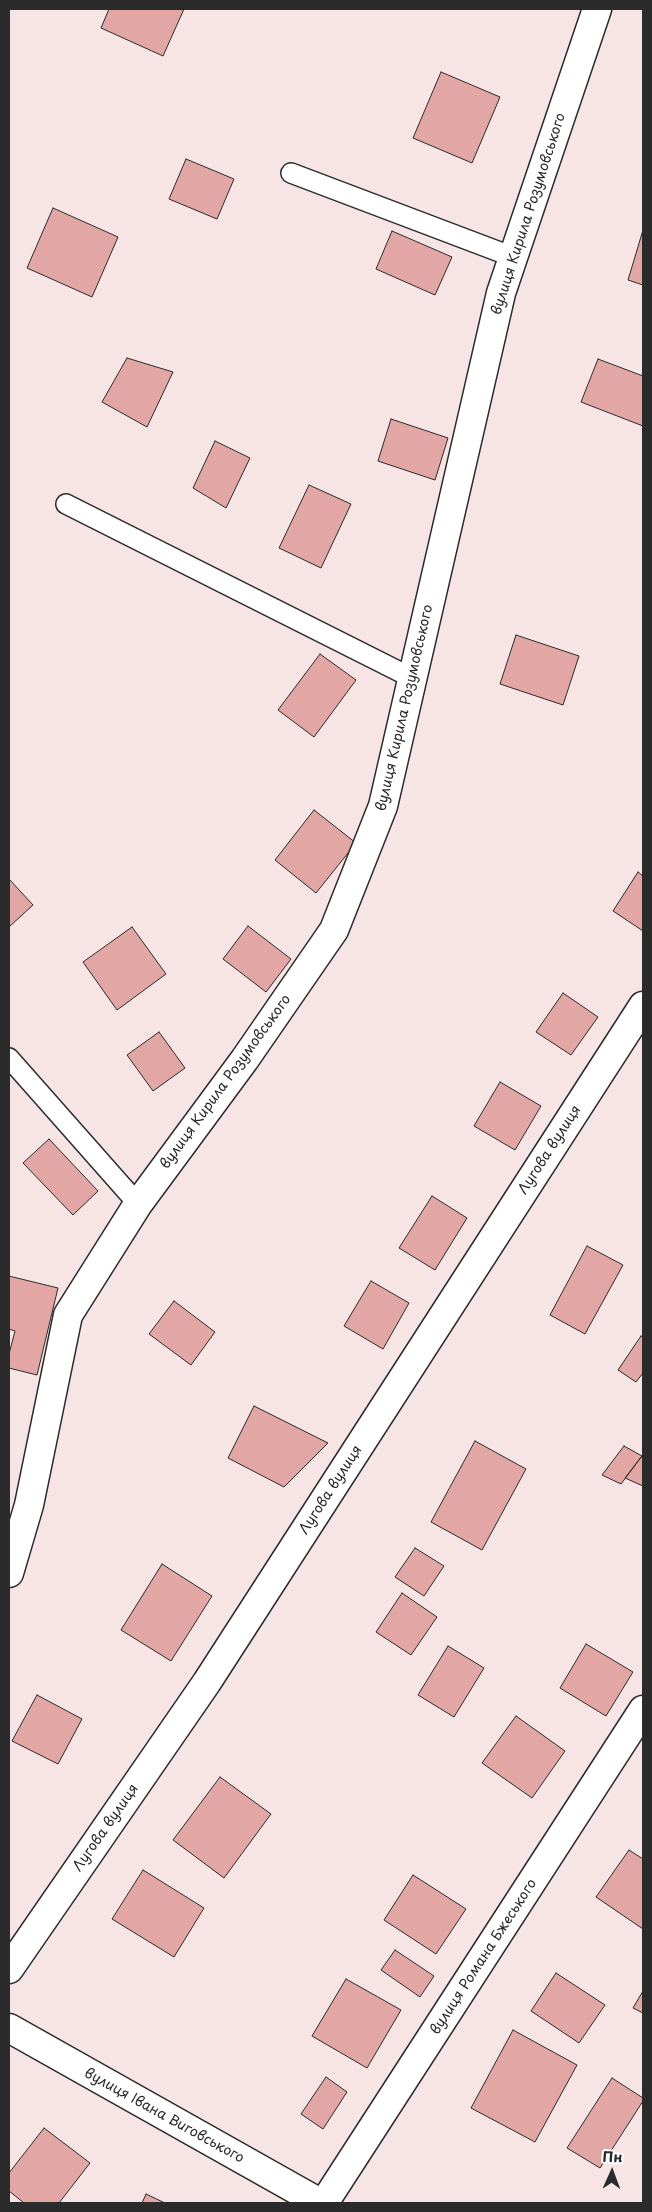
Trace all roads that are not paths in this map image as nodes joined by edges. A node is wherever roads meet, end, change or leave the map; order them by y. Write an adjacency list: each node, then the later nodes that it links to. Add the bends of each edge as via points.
1 (597, 9): 3 (street, вулиця Кирила Розумовського)
2 (291, 173): 3 (lane)
3 (513, 257): 5 (street, вулиця Кирила Розумовського, via 501,293)
4 (66, 504): 5 (lane)
5 (412, 678): 8 (street, вулиця Кирила Розумовського, via 383,806 334,930 245,1059)
6 (643, 1006): 11 (street, Лугова вулиця, via 207,1682)
7 (9, 1058): 8 (lane)
8 (138, 1204): 9 (street, вулиця Кирила Розумовського, via 68,1315 29,1505)
9 (9, 1573)
10 (643, 1710): 14 (street, вулиця Романа Бжеського)
11 (9, 1969)
12 (9, 2028): 13 (street, вулиця Івана Виговського)
13 (320, 2203)
14 (324, 2203)

